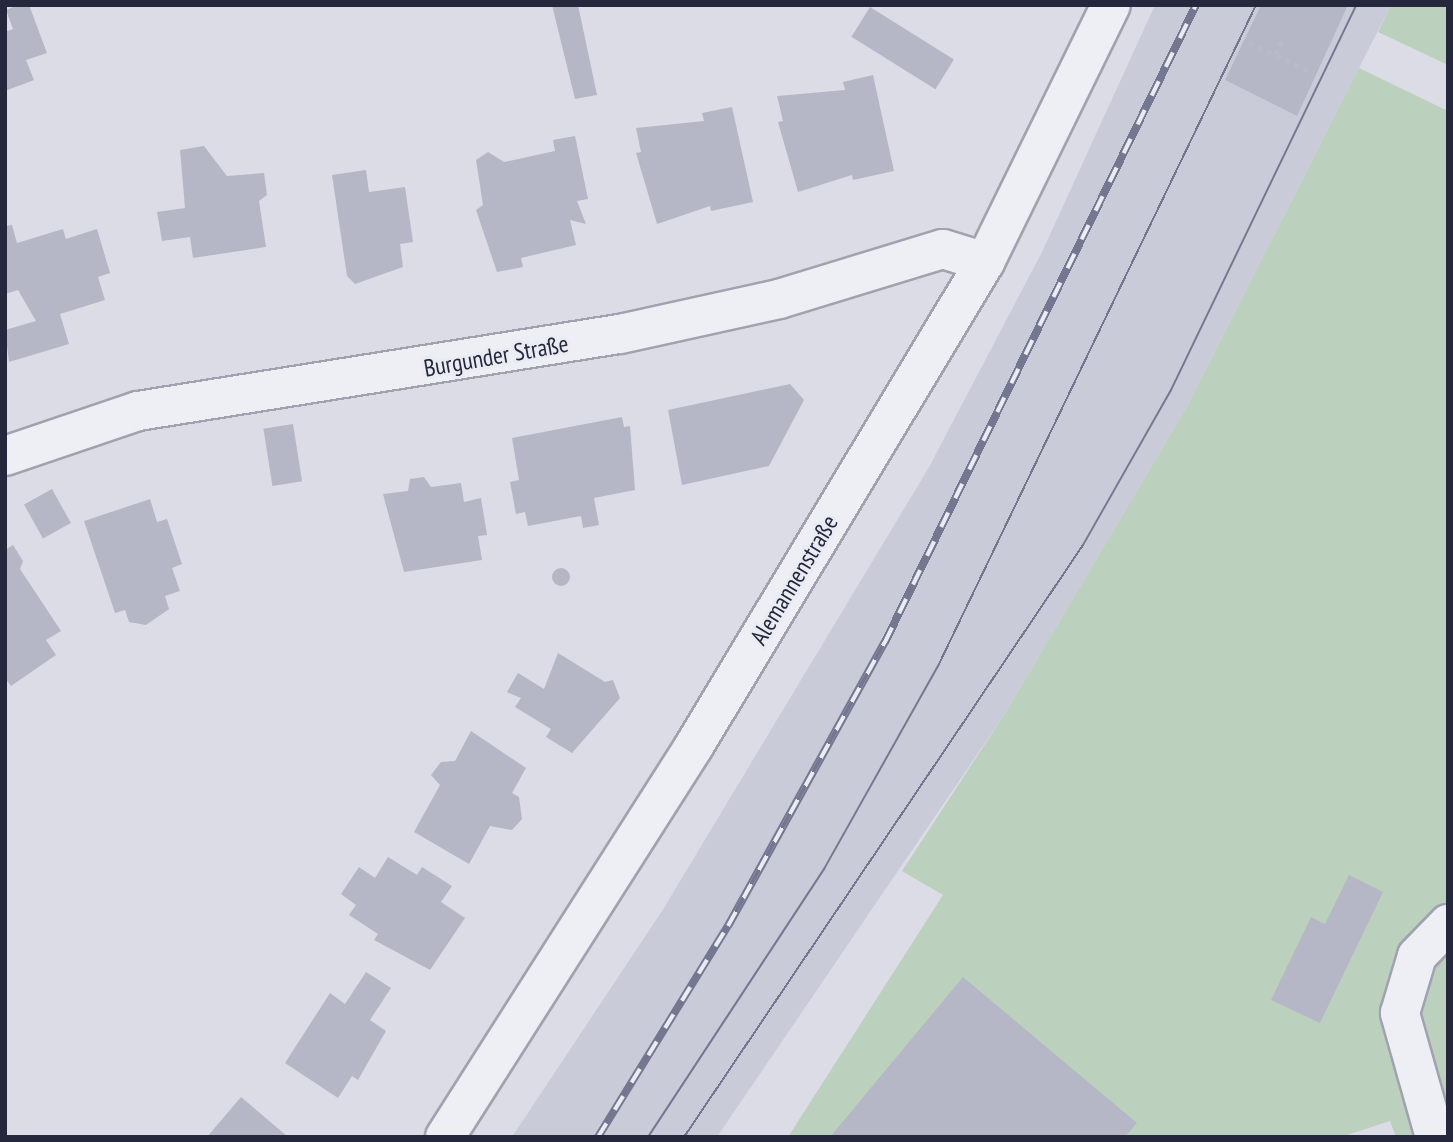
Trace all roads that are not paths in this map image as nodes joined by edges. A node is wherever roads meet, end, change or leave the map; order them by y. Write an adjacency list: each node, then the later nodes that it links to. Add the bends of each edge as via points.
1 (1111, 5): 2 (street, Alemannenstraße)
2 (985, 262): 3 (street, Burgunder Straße, via 943,249 779,299 620,334 138,411); 5 (street, Alemannenstraße, via 694,746)
3 (5, 456)
4 (1448, 924): 6 (street, via 1417,956 1400,1013)
5 (445, 1137)
6 (1435, 1137)

